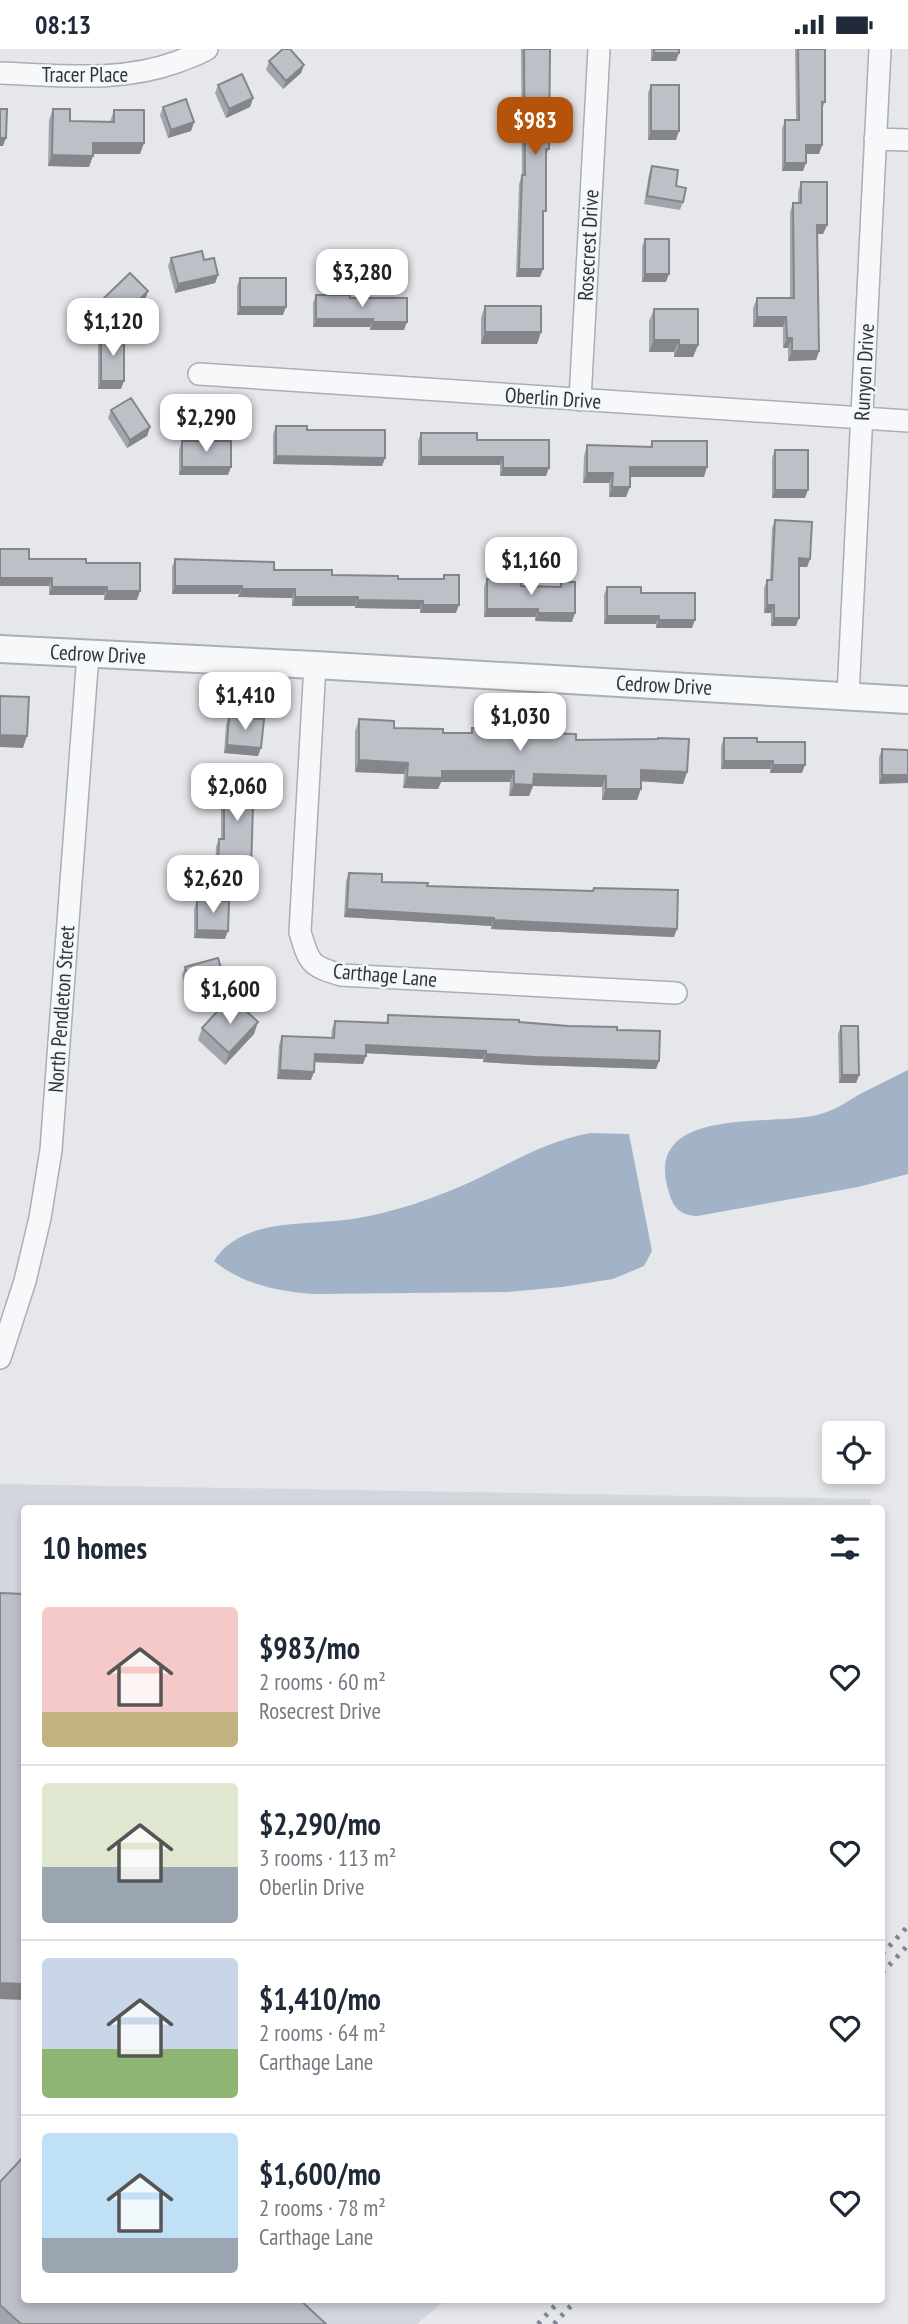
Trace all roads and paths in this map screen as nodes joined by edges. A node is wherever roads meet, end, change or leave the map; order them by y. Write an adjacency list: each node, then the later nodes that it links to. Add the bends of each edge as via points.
1 (206, 49): 4 (street, Tracer Place, via 127,75)
2 (599, 49): 8 (street, Rosecrest Drive)
3 (880, 49): 5 (street, Runyon Drive)
4 (0, 73)
5 (875, 139): 6 (street); 9 (street, Runyon Drive)
6 (908, 140)
7 (199, 374): 8 (street, Oberlin Drive)
8 (580, 400): 9 (street, Oberlin Drive)
9 (862, 418): 10 (street, Oberlin Drive); 14 (street, Runyon Drive)
10 (908, 421)
11 (0, 649): 12 (street, Cedrow Drive)
12 (88, 654): 13 (street, Cedrow Drive); 17 (street, North Pendleton Street, via 51,1150 25,1281)
13 (315, 665): 14 (street, Cedrow Drive); 16 (street, Carthage Lane, via 300,932 307,955 318,968 341,975)
14 (848, 696): 15 (street, Cedrow Drive)
15 (908, 701)
16 (676, 993)
17 (0, 1358)

